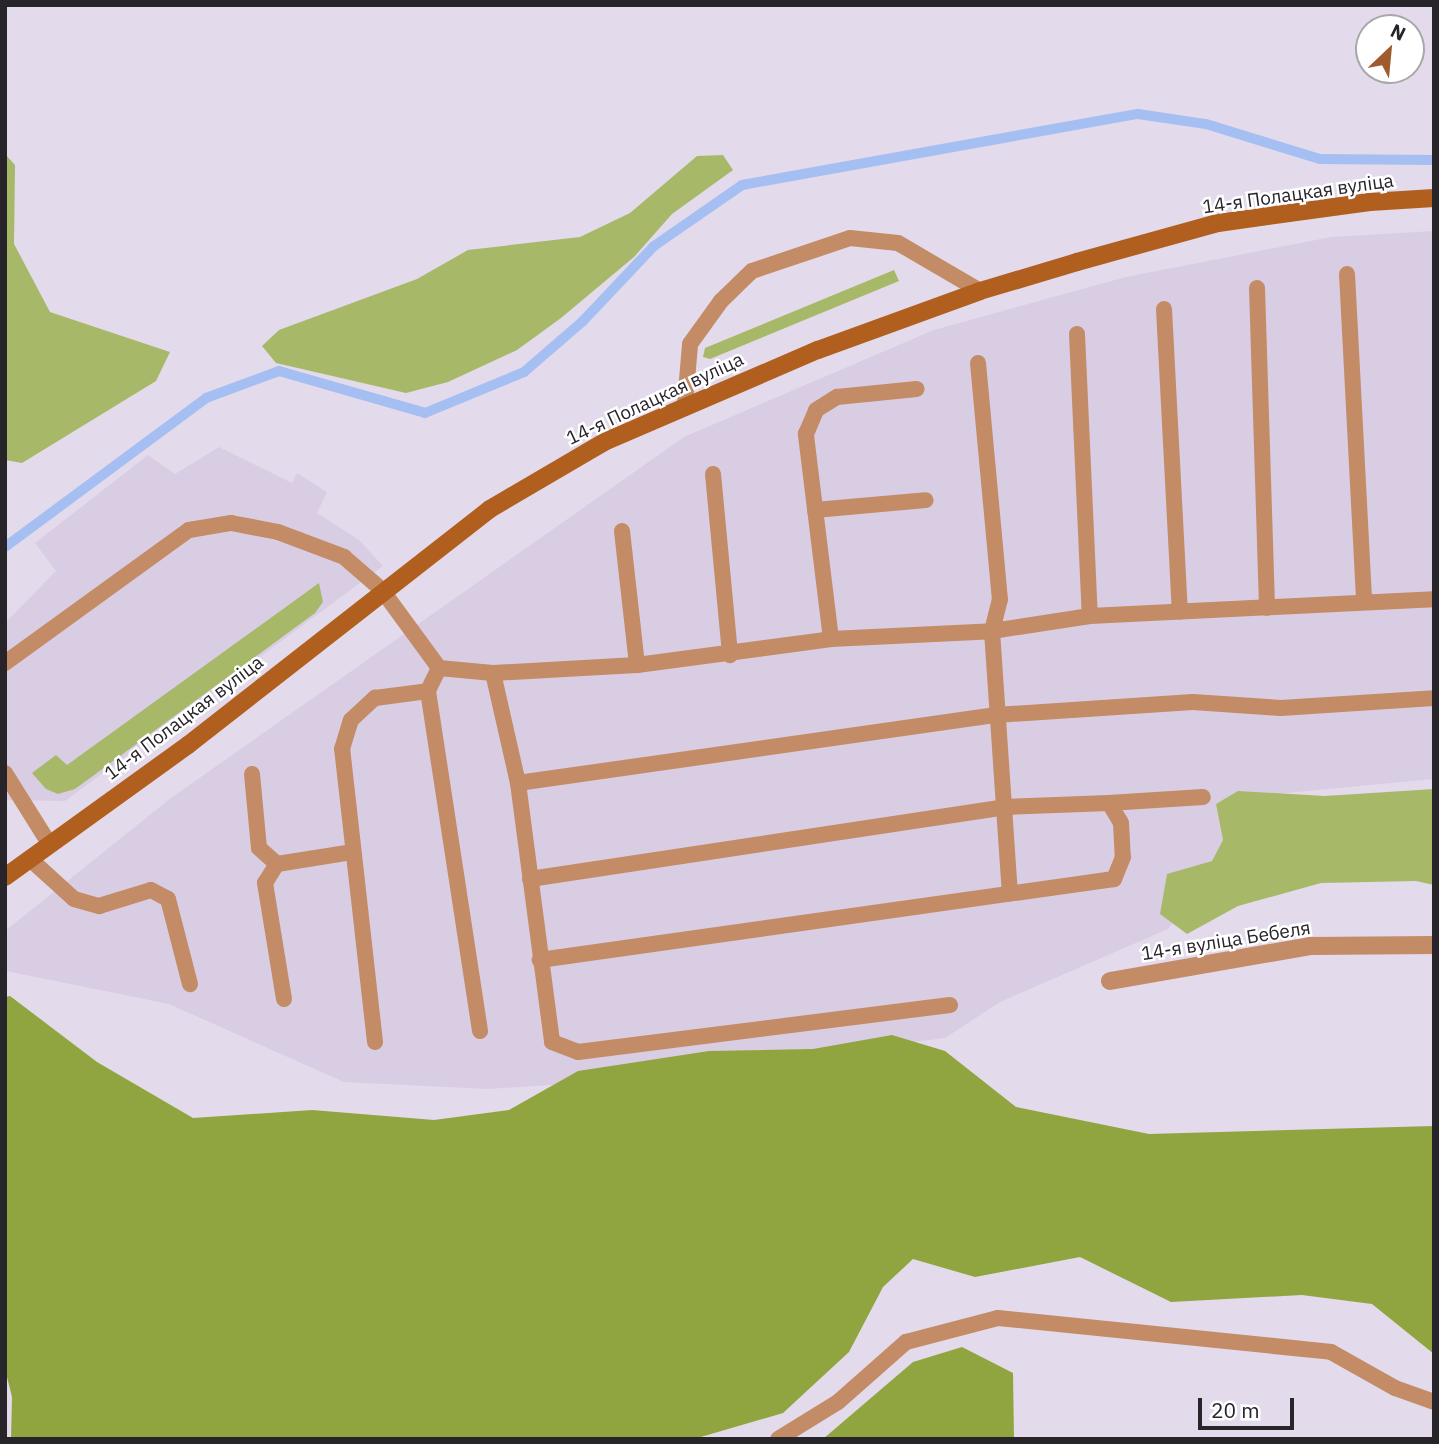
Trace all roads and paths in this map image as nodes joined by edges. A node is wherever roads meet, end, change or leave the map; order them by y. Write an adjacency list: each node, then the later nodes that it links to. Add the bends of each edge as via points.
1 (1434, 198): 4 (main road, 14-я Полацкая вуліца, via 1219,223)
2 (1347, 274): 16 (lane)
3 (1257, 288): 17 (lane)
4 (980, 291): 9 (main road, 14-я Полацкая вуліца); 9 (lane, via 898,243 850,238 752,271 721,301 690,344)
5 (1164, 309): 18 (lane)
6 (1077, 334): 19 (lane)
7 (978, 363): 20 (lane, via 1000,599)
8 (917, 389): 12 (lane, via 837,397 816,410 806,433)
9 (685, 404): 14 (main road, 14-я Полацкая вуліца, via 604,442 490,509)
10 (713, 474): 22 (lane)
11 (926, 500): 12 (lane)
12 (815, 510): 21 (lane)
13 (621, 531): 24 (lane)
14 (382, 590): 23 (lane, via 344,557 278,532 231,523 189,530); 25 (lane); 36 (main road, 14-я Полацкая вуліца, via 188,745)
15 (1434, 598): 16 (lane)
16 (1364, 602): 17 (lane)
17 (1266, 608): 18 (lane)
18 (1180, 612): 19 (lane)
19 (1090, 616): 20 (lane)
20 (992, 631): 21 (lane); 29 (lane)
21 (831, 639): 22 (lane)
22 (730, 655): 24 (lane)
23 (5, 663)
24 (637, 665): 26 (lane)
25 (439, 668): 26 (lane); 27 (lane)
26 (493, 673): 32 (lane)
27 (428, 691): 37 (lane, via 375,698 351,720 342,749); 49 (lane)
28 (1434, 698): 29 (lane, via 1281,708 1193,702)
29 (996, 715): 32 (lane); 35 (lane)
30 (5, 773): 36 (lane)
31 (252, 774): 39 (lane, via 259,848)
32 (518, 783): 41 (lane)
33 (1203, 797): 34 (lane)
34 (1109, 803): 35 (lane); 42 (lane, via 1121,823 1124,857 1114,879)
35 (1005, 807): 41 (lane); 42 (lane)
36 (50, 845): 38 (main road, 14-я Полацкая вуліца)
37 (353, 852): 39 (lane); 50 (lane)
38 (30, 859): 40 (main road, 14-я Полацкая вуліца); 46 (lane, via 74,899 99,906 152,890 168,899)
39 (276, 863): 47 (lane, via 265,883)
40 (5, 877)
41 (530, 879): 44 (lane)
42 (1010, 893): 44 (lane)
43 (1434, 945): 45 (street, 14-я вуліца Бебеля, via 1310,946)
44 (540, 960): 48 (lane, via 552,1042 578,1052)
45 (1110, 981)
46 (190, 984)
47 (284, 999)
48 (950, 1005)
49 (480, 1031)
50 (375, 1042)
51 (1434, 1402): 52 (lane, via 1395,1388 1331,1352 998,1318 906,1342 838,1402)
52 (778, 1439)

